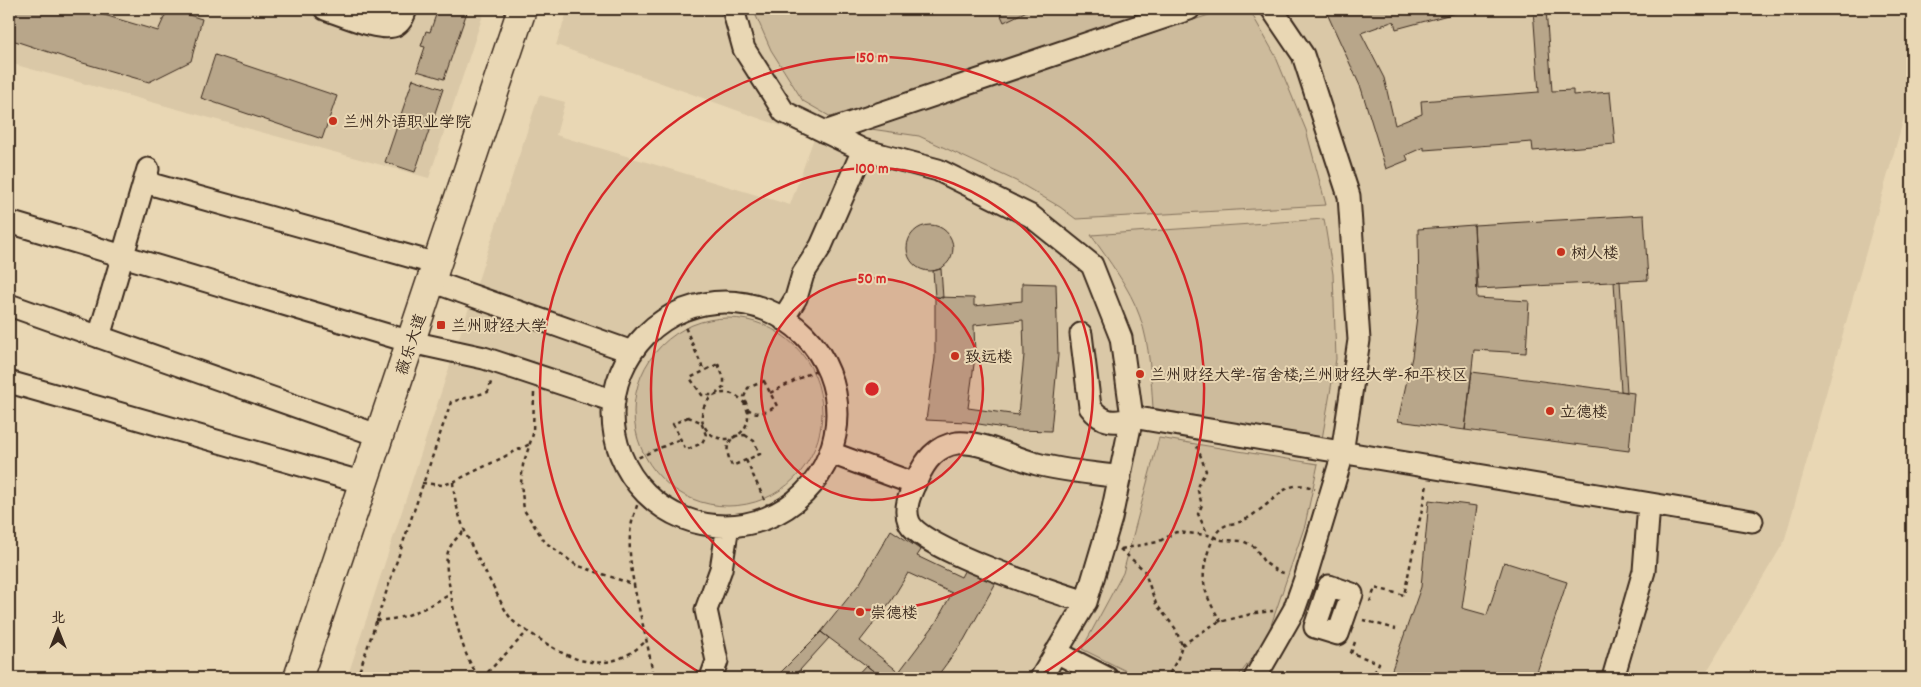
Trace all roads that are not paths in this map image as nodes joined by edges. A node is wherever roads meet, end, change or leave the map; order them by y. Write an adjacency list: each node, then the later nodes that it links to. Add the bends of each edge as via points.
1 (325, 9): 2 (street, via 384,28 397,25)
2 (406, 9)
3 (522, 9): 11 (main road, 薇乐大道)
4 (733, 9): 7 (street, via 744,49 784,112)
5 (1189, 9): 7 (street)
6 (1272, 9): 23 (street, via 1303,55 1349,196 1359,340)
7 (825, 132): 8 (street)
8 (863, 150): 13 (street, via 821,246 803,274 796,298); 20 (street, via 938,170 1023,212 1092,265 1121,338)
9 (9, 222): 10 (street)
10 (123, 255): 11 (street, via 146,175); 15 (street); 16 (street)
11 (434, 273): 16 (main road, 薇乐大道); 17 (street)
12 (9, 305): 15 (street)
13 (783, 319): 17 (street, via 761,309 738,304 706,304 679,313 650,332); 22 (street, via 808,339 832,380 837,412)
14 (1081, 334): 20 (street, via 1090,407 1104,420 1123,421)
15 (99, 337): 21 (street)
16 (410, 342): 19 (street, via 498,363); 21 (main road, 薇乐大道)
17 (632, 352): 19 (street, via 622,371)
18 (9, 382): 25 (street)
19 (614, 401): 29 (street, via 614,433 624,464 642,490 681,517)
20 (1132, 417): 23 (street); 24 (street)
21 (380, 436): 25 (main road, 薇乐大道)
22 (831, 453): 26 (street); 29 (street, via 812,485 788,507 772,516)
23 (1342, 453): 27 (street); 30 (street)
24 (1120, 477): 26 (street, via 1039,465 970,444 956,444 932,454); 31 (street, via 1113,543)
25 (364, 483): 34 (main road, 薇乐大道)
26 (915, 484): 31 (street, via 906,504 906,514 915,531 923,537 1003,575)
27 (1649, 504): 28 (street); 39 (street, via 1644,571)
28 (1752, 521)
29 (728, 526): 35 (street, via 721,569 706,610 717,661)
30 (1300, 595): 32 (street, via 1322,606 1329,586 1352,594); 38 (street)
31 (1086, 602): 33 (street)
32 (1360, 619)
33 (1056, 652): 36 (street); 37 (street)
34 (298, 678)
35 (711, 678)
36 (1041, 678)
37 (1107, 678)
38 (1255, 678)
39 (1613, 678)

